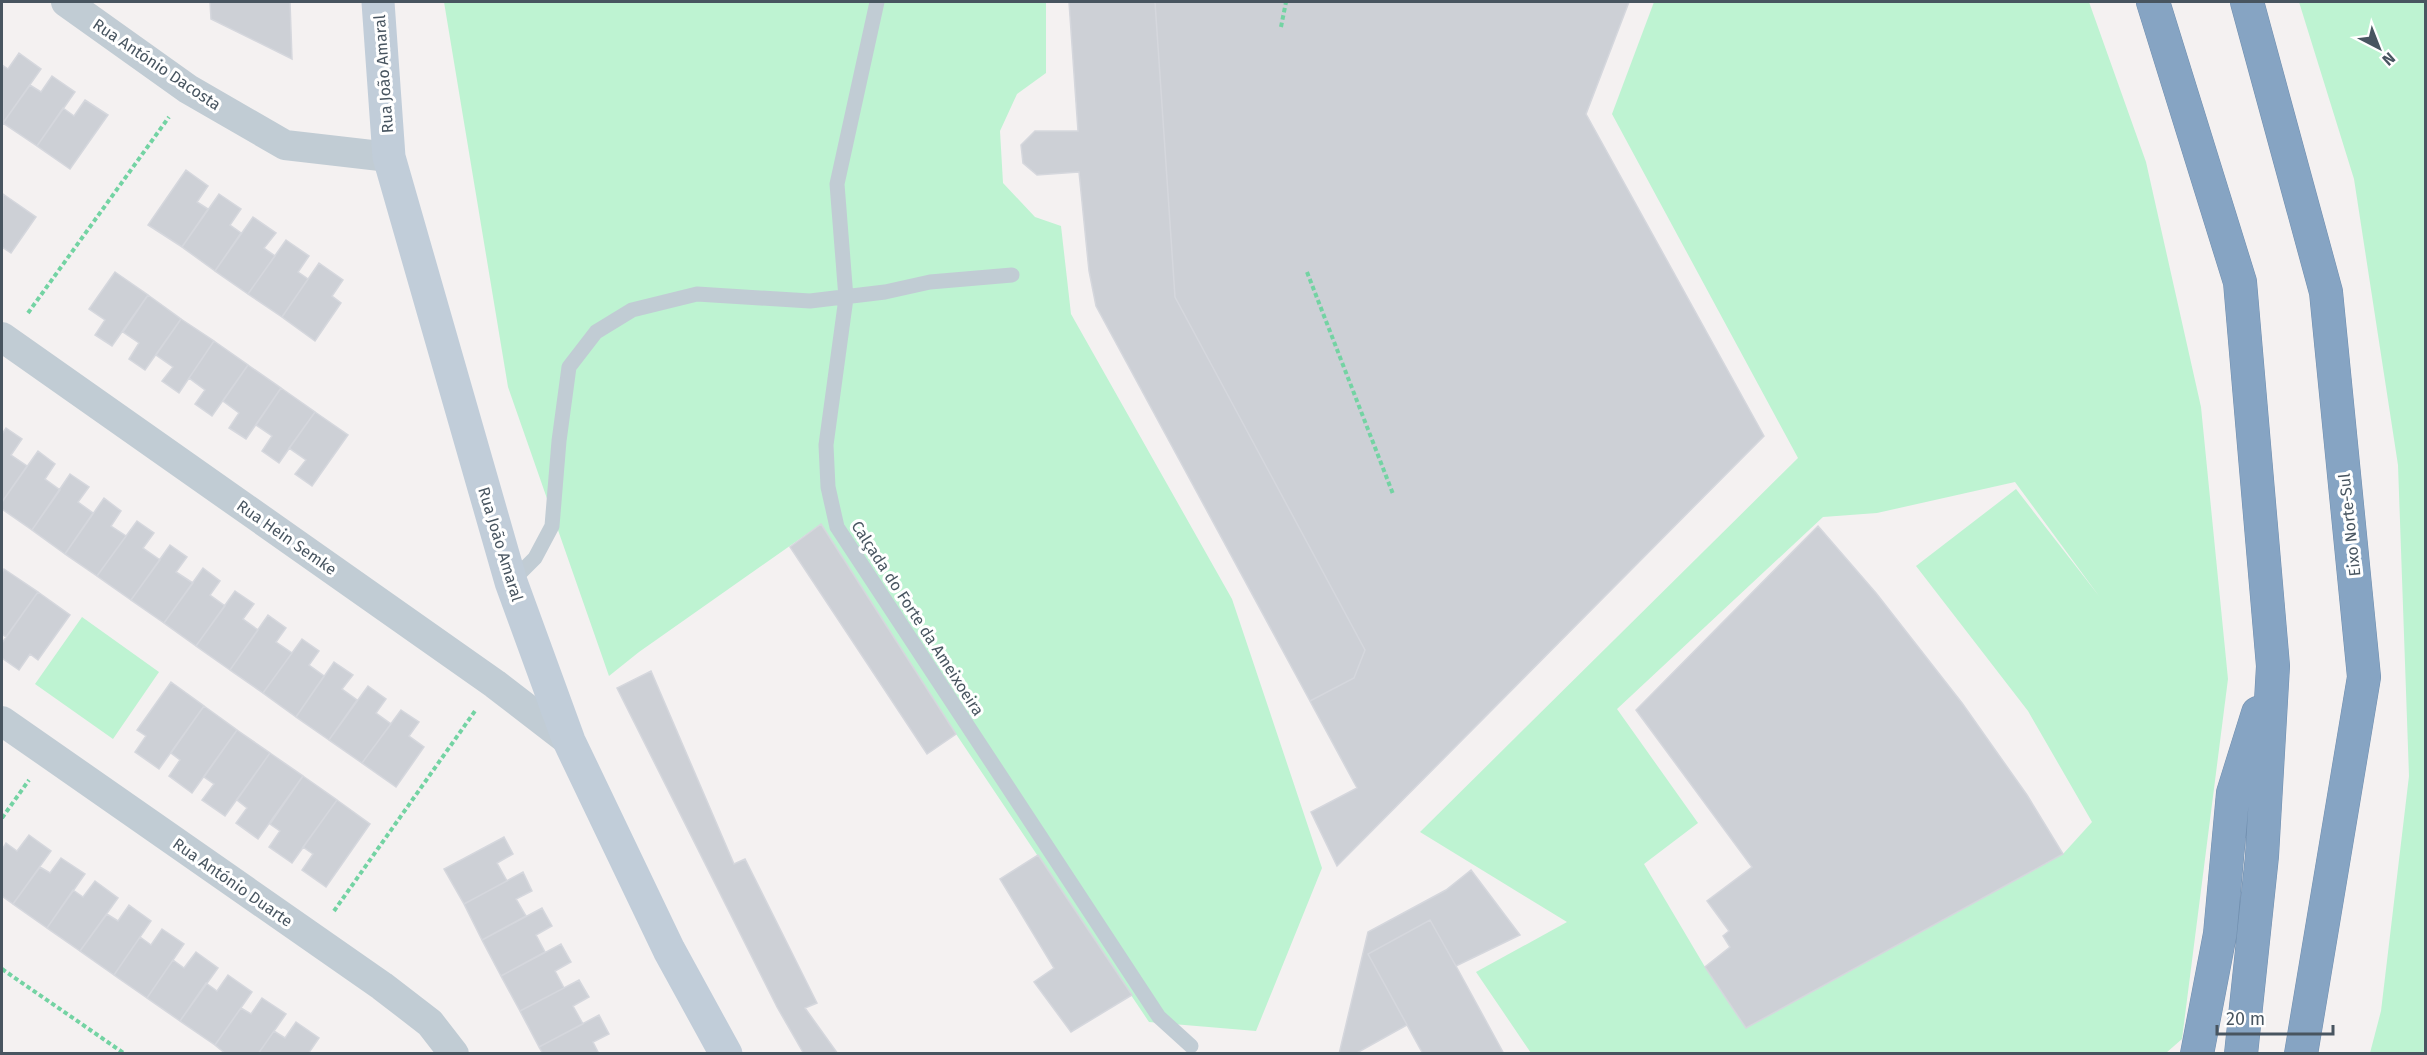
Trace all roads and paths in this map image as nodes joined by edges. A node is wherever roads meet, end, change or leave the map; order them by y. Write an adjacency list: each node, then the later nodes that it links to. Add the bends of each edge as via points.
1 (66, 2): 8 (street, Rua António Dacosta)
2 (378, 2): 9 (street, Rua João Amaral)
3 (877, 2): 12 (lane, Calçada do Forte da Ameixoeira, via 837,184)
4 (1286, 2): 7 (path)
5 (2153, 2): 17 (highway, via 2240,282)
6 (2247, 2): 31 (highway, Eixo Norte-Sul, via 2326,292 2364,677)
7 (1281, 27)
8 (188, 89): 9 (street, Rua António Dacosta, via 285,145); 13 (path)
9 (388, 157): 16 (street, Rua João Amaral)
10 (1307, 272): 15 (path)
11 (1012, 275): 12 (lane, via 930,282)
12 (846, 298): 16 (lane, via 810,301 697,294 632,310 596,332 569,367 552,526 535,558); 25 (lane, Calçada do Forte da Ameixoeira, via 826,445 828,487 837,527 1158,1017)
13 (31, 309)
14 (3, 343): 18 (street, Rua Hein Semke)
15 (1393, 494)
16 (511, 582): 20 (street, Rua João Amaral)
17 (2272, 666): 29 (highway, via 2233,793 2220,934); 30 (highway, via 2262,856)
18 (495, 684): 20 (street, Rua Hein Semke); 23 (path)
19 (2, 721): 21 (street, Rua António Duarte)
20 (569, 741): 28 (street, Rua João Amaral, via 669,950)
21 (48, 754): 22 (path); 23 (street, Rua António Duarte)
22 (2, 819)
23 (315, 939): 27 (street, Rua António Duarte, via 430,1023)
24 (2, 969): 26 (path)
25 (1191, 1046)
26 (125, 1053)
27 (454, 1053)
28 (726, 1053)
29 (2197, 1053)
30 (2241, 1053)
31 (2301, 1053)

